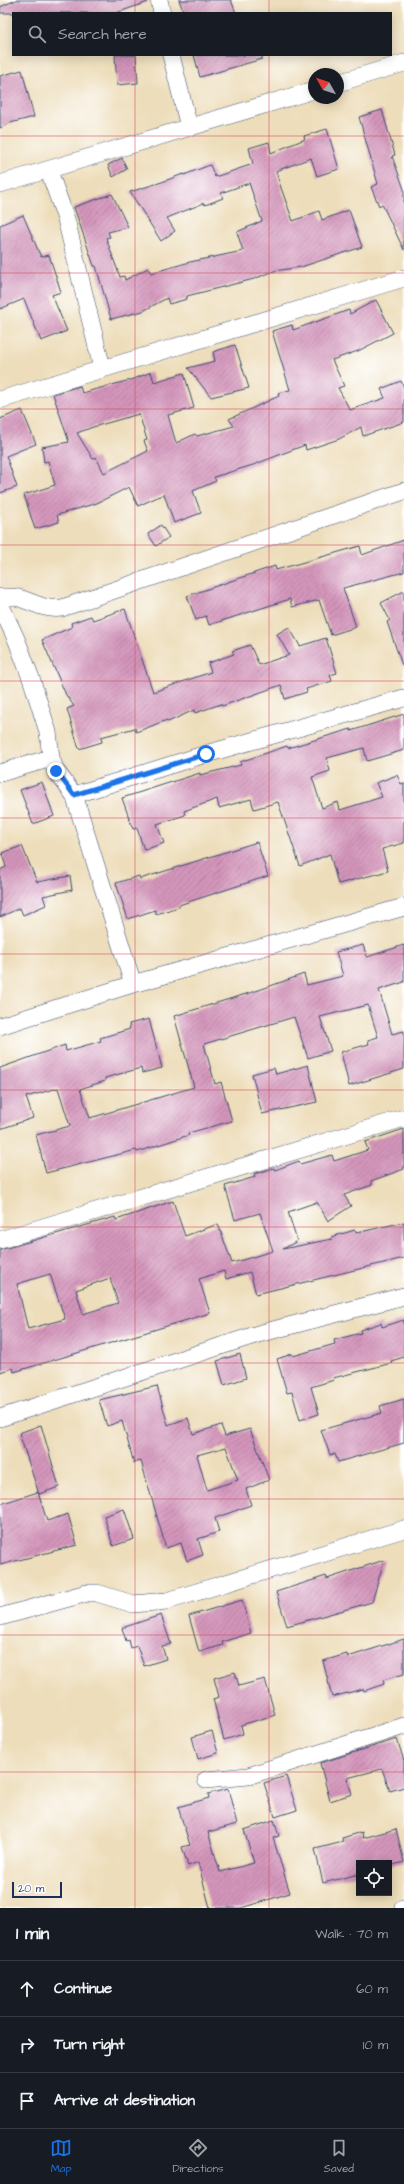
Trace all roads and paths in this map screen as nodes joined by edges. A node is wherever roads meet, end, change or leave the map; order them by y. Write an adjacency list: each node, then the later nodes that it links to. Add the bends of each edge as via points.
1 (158, 0): 2 (street)
2 (162, 12)
3 (171, 56): 7 (street)
4 (404, 63): 5 (street)
5 (344, 81)
6 (308, 92): 7 (street)
7 (189, 127): 8 (street)
8 (49, 171): 9 (street); 11 (street, via 66,219)
9 (0, 184)
10 (404, 278): 11 (street)
11 (102, 368): 12 (street)
12 (0, 400)
13 (404, 492): 14 (street, via 62,608 46,608 21,598)
14 (0, 597)
15 (0, 604): 17 (street, via 32,681 48,732)
16 (404, 698): 19 (street, via 206,754)
17 (51, 758): 18 (street); 19 (street, via 56,771)
18 (0, 773)
19 (74, 795): 21 (street)
20 (404, 907): 21 (street)
21 (133, 984): 22 (street)
22 (0, 1026)
23 (404, 1118): 24 (street)
24 (0, 1240)
25 (404, 1296): 26 (street, via 258,1334)
26 (0, 1418)
27 (404, 1529): 28 (street, via 167,1601 133,1604 97,1593 87,1593)
28 (0, 1617)
29 (404, 1726): 30 (street, via 248,1776)
30 (206, 1780)

